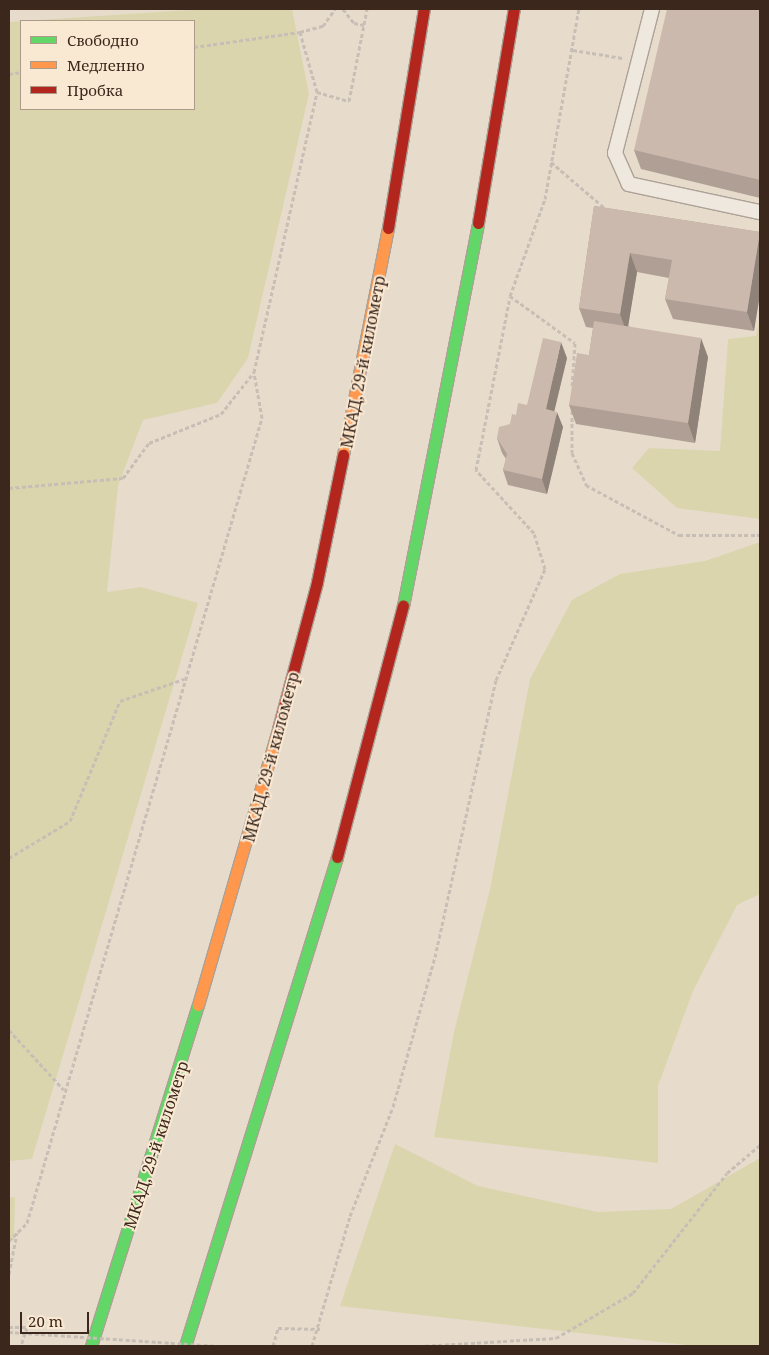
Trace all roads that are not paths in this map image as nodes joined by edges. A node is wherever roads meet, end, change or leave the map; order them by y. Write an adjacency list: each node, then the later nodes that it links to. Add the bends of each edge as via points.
1 (424, 9): 5 (highway, МКАД, 29-й километр, via 349,440 286,703 194,1025)
2 (514, 9): 6 (highway, via 489,169 436,458 375,716 318,921)
3 (652, 9): 4 (lane, via 615,153 628,184)
4 (760, 212)
5 (91, 1346)
6 (185, 1346)

